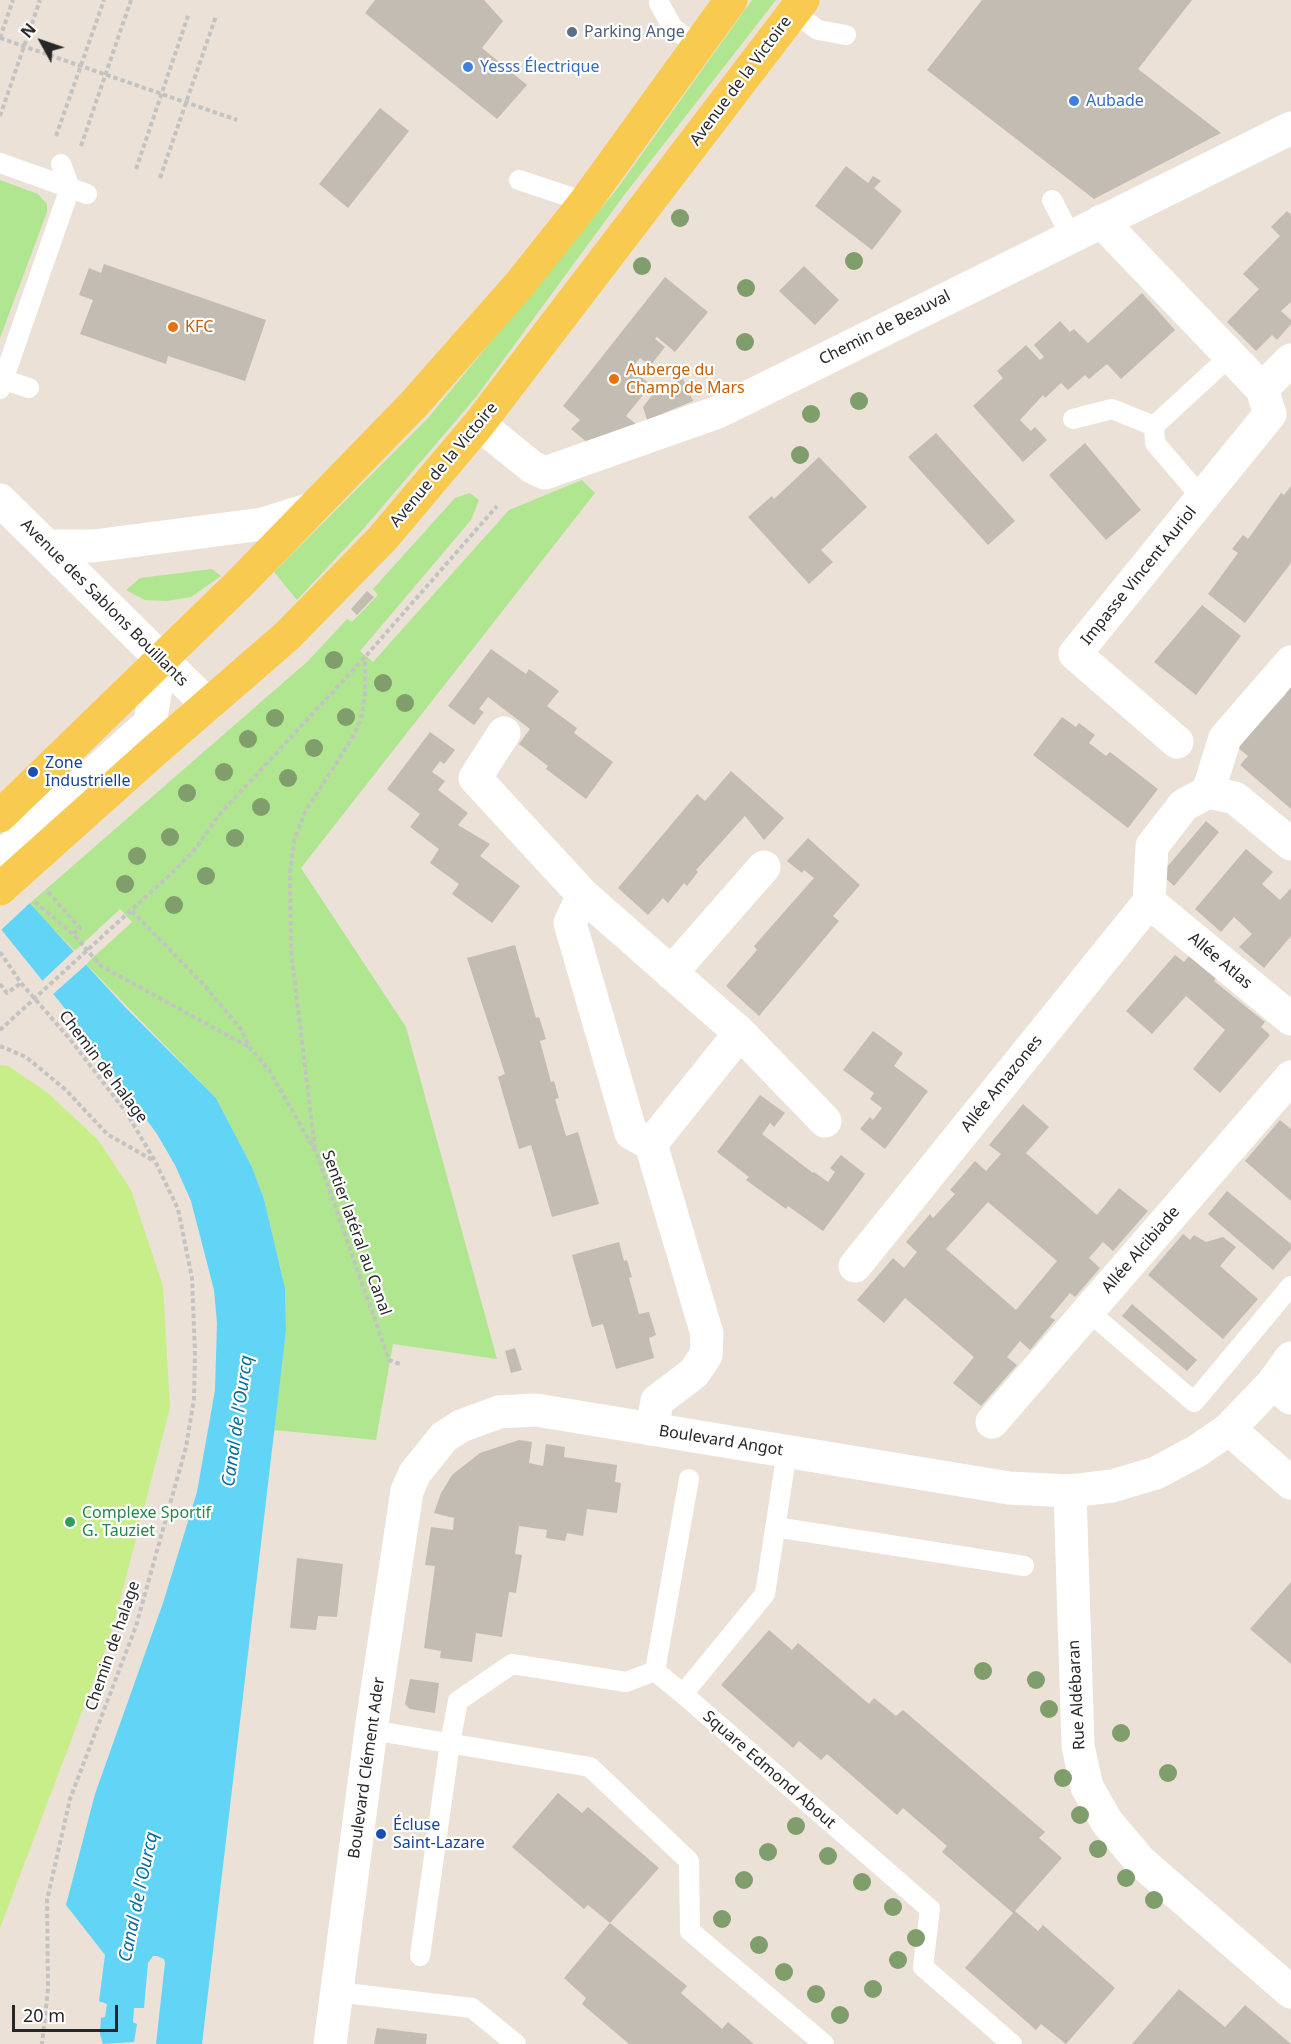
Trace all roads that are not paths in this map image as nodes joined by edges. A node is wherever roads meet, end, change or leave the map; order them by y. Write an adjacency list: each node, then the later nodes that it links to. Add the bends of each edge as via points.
1 (731, 0): 5 (main road)
2 (659, 3): 5 (lane, via 673,28)
3 (798, 6): 4 (lane, via 818,30); 21 (main road, Avenue de la Victoire)
4 (846, 35)
5 (698, 46): 12 (main road)
6 (1291, 128): 13 (street, Chemin de Beauval)
7 (0, 163): 10 (lane)
8 (61, 164): 10 (lane)
9 (519, 180): 12 (lane)
10 (79, 190): 17 (lane)
11 (1052, 200): 14 (lane)
12 (585, 202): 25 (main road, via 519,285 421,395)
13 (1101, 221): 14 (street, Chemin de Beauval); 15 (street)
14 (1071, 236): 21 (street, Chemin de Beauval, via 718,412 559,470 545,473 532,467)
15 (1230, 356): 19 (street); 22 (lane)
16 (1291, 360): 19 (street)
17 (2, 384): 18 (lane)
18 (29, 388)
19 (1262, 389): 23 (street, Impasse Vincent Auriol, via 1270,414)
20 (1073, 419): 22 (lane, via 1112,410)
21 (479, 424): 29 (main road, Avenue de la Victoire, via 382,539 287,636)
22 (1154, 426): 23 (lane, via 1155,443)
23 (1202, 498): 31 (street, Impasse Vincent Auriol, via 1075,654)
24 (0, 500): 26 (street, Avenue des Sablons Bouillants)
25 (311, 509): 26 (street, via 263,524 93,546); 27 (main road)
26 (47, 546): 27 (street, Avenue des Sablons Bouillants)
27 (161, 659): 29 (street, Avenue des Sablons Bouillants); 33 (main road); 36 (street, via 150,723)
28 (1291, 662): 32 (street, via 1225,738)
29 (208, 705): 36 (main road, Avenue de la Victoire)
30 (504, 733): 37 (street, via 476,778)
31 (1177, 742)
32 (1208, 792): 34 (street, via 1235,798); 38 (street, via 1184,805 1152,846)
33 (0, 816)
34 (1291, 844)
35 (764, 867): 39 (street)
36 (11, 875)
37 (583, 895): 39 (street); 44 (street, via 570,923 631,1133)
38 (1149, 902): 40 (street, Allée Atlas); 45 (street, Allée Amazones)
39 (671, 973): 41 (street)
40 (1291, 1019)
41 (740, 1033): 43 (street); 44 (street)
42 (1291, 1077): 47 (street, Allée Alcibiade)
43 (825, 1121)
44 (651, 1144): 50 (street, via 708,1334 706,1355 694,1373 657,1401)
45 (855, 1266)
46 (1291, 1286): 47 (lane, via 1194,1402)
47 (1088, 1311): 49 (street, Allée Alcibiade)
48 (1285, 1379): 51 (street, Boulevard Angot)
49 (992, 1422)
50 (652, 1429): 52 (street, Boulevard Angot); 55 (street, Boulevard Angot, via 536,1410 500,1412 461,1426 444,1437 415,1473)
51 (1229, 1429): 54 (street); 56 (street, Boulevard Angot, via 1156,1473 1112,1486)
52 (787, 1451): 56 (street, Boulevard Angot, via 1009,1488); 57 (lane)
53 (689, 1479): 59 (lane)
54 (1291, 1483)
55 (407, 1491): 61 (street, Boulevard Clément Ader)
56 (1070, 1491): 65 (street, Rue Aldébaran, via 1078,1746 1087,1787 1107,1822 1140,1861)
57 (775, 1527): 58 (lane); 60 (lane, via 765,1594)
58 (1024, 1566)
59 (655, 1671): 60 (lane); 62 (lane, via 626,1682 512,1664 458,1701)
60 (683, 1694): 69 (lane, Square Edmond About, via 930,1910 922,1967)
61 (371, 1730): 62 (lane); 64 (street, Boulevard Clément Ader)
62 (450, 1743): 63 (lane); 68 (lane, via 590,1767 689,1861 690,1931)
63 (420, 1956)
64 (337, 1992): 66 (street, Boulevard Clément Ader); 67 (lane, via 472,2008)
65 (1291, 1992)
66 (330, 2044)
67 (516, 2044)
68 (824, 2044)
69 (1012, 2044)

